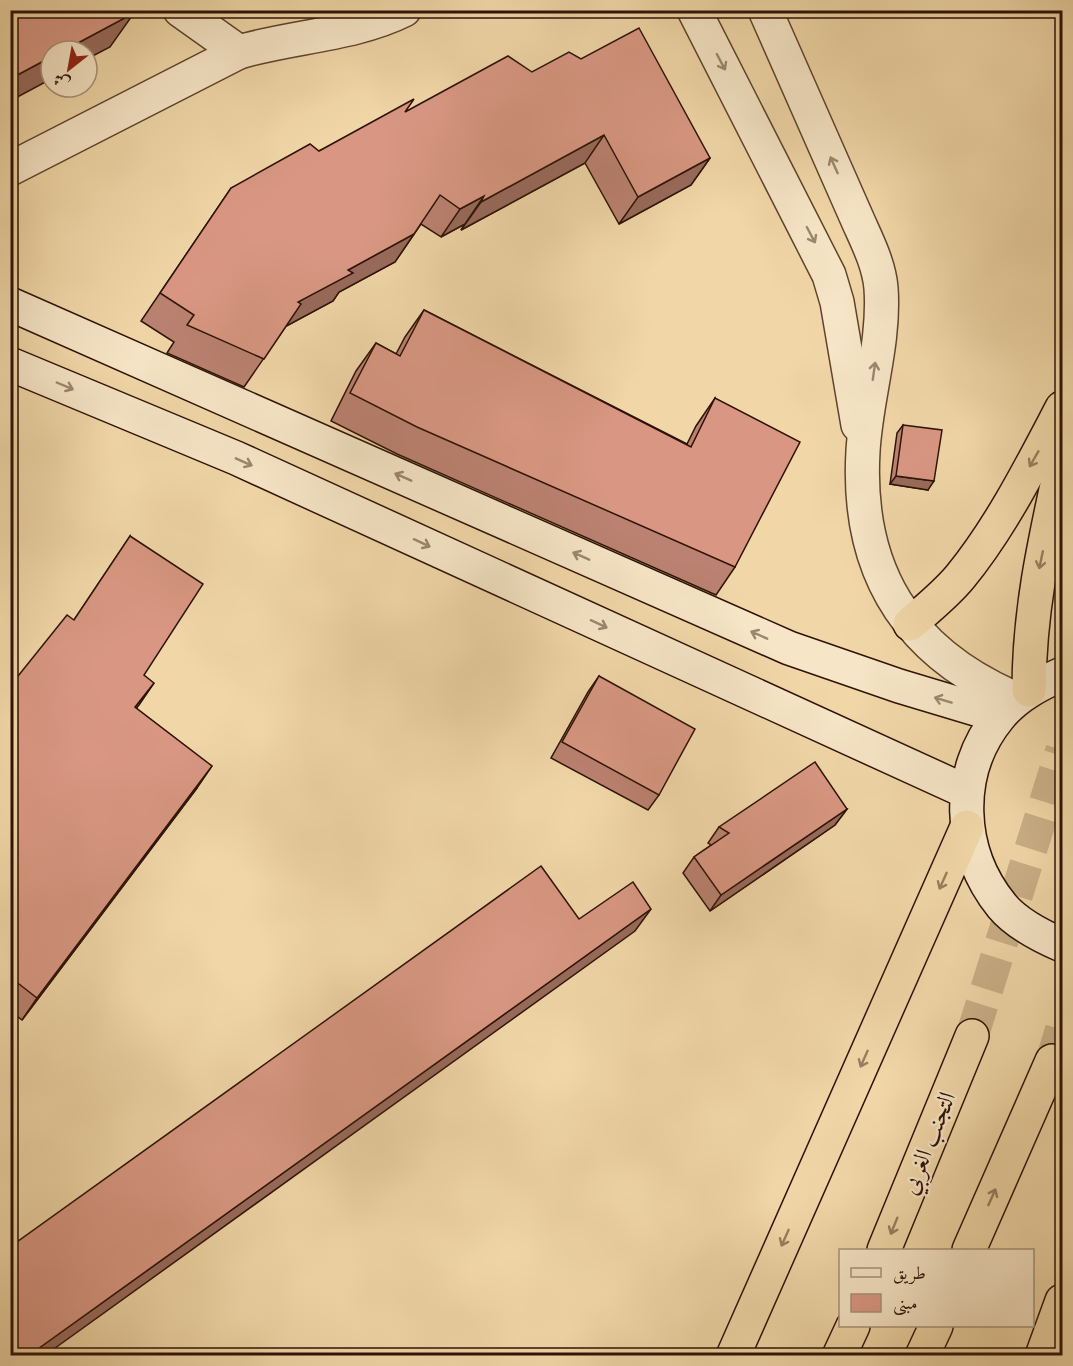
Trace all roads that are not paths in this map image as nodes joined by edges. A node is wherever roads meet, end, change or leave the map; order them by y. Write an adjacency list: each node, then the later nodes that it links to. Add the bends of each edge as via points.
1 (180, 10): 5 (main road)
2 (404, 10): 5 (main road, via 380,22)
3 (694, 10): 10 (main road, one-way to 10, via 829,275)
4 (765, 10): 10 (main road, one-way to 4, via 877,354 881,286 868,243)
5 (239, 52): 6 (main road)
6 (10, 168)
7 (10, 304): 14 (main road, one-way to 7, via 879,680 789,648)
8 (10, 364): 15 (main road, one-way to 15, via 236,458)
9 (1062, 408): 12 (highway, one-way to 12, via 1011,500 960,576)
10 (863, 450): 12 (main road, via 863,512 873,558 896,606)
11 (1062, 462): 14 (highway, one-way to 14)
12 (910, 624): 14 (main road, via 968,674)
13 (1062, 674): 14 (main road)
14 (1015, 702): 15 (main road, via 984,739 972,764)
15 (967, 792): 16 (main road)
16 (967, 827): 17 (main road, via 979,869 1002,907 1037,934); 25 (highway, one-way to 25)
17 (1062, 945)
18 (972, 1036): 20 (highway, التجنب الغربي, one-way to 20)
19 (1052, 1061): 21 (highway, one-way to 19)
20 (885, 1249)
21 (970, 1249)
22 (1062, 1301): 28 (highway)
23 (853, 1327): 26 (highway)
24 (936, 1327): 27 (highway)
25 (733, 1356)
26 (839, 1356)
27 (922, 1356)
28 (1042, 1356)

